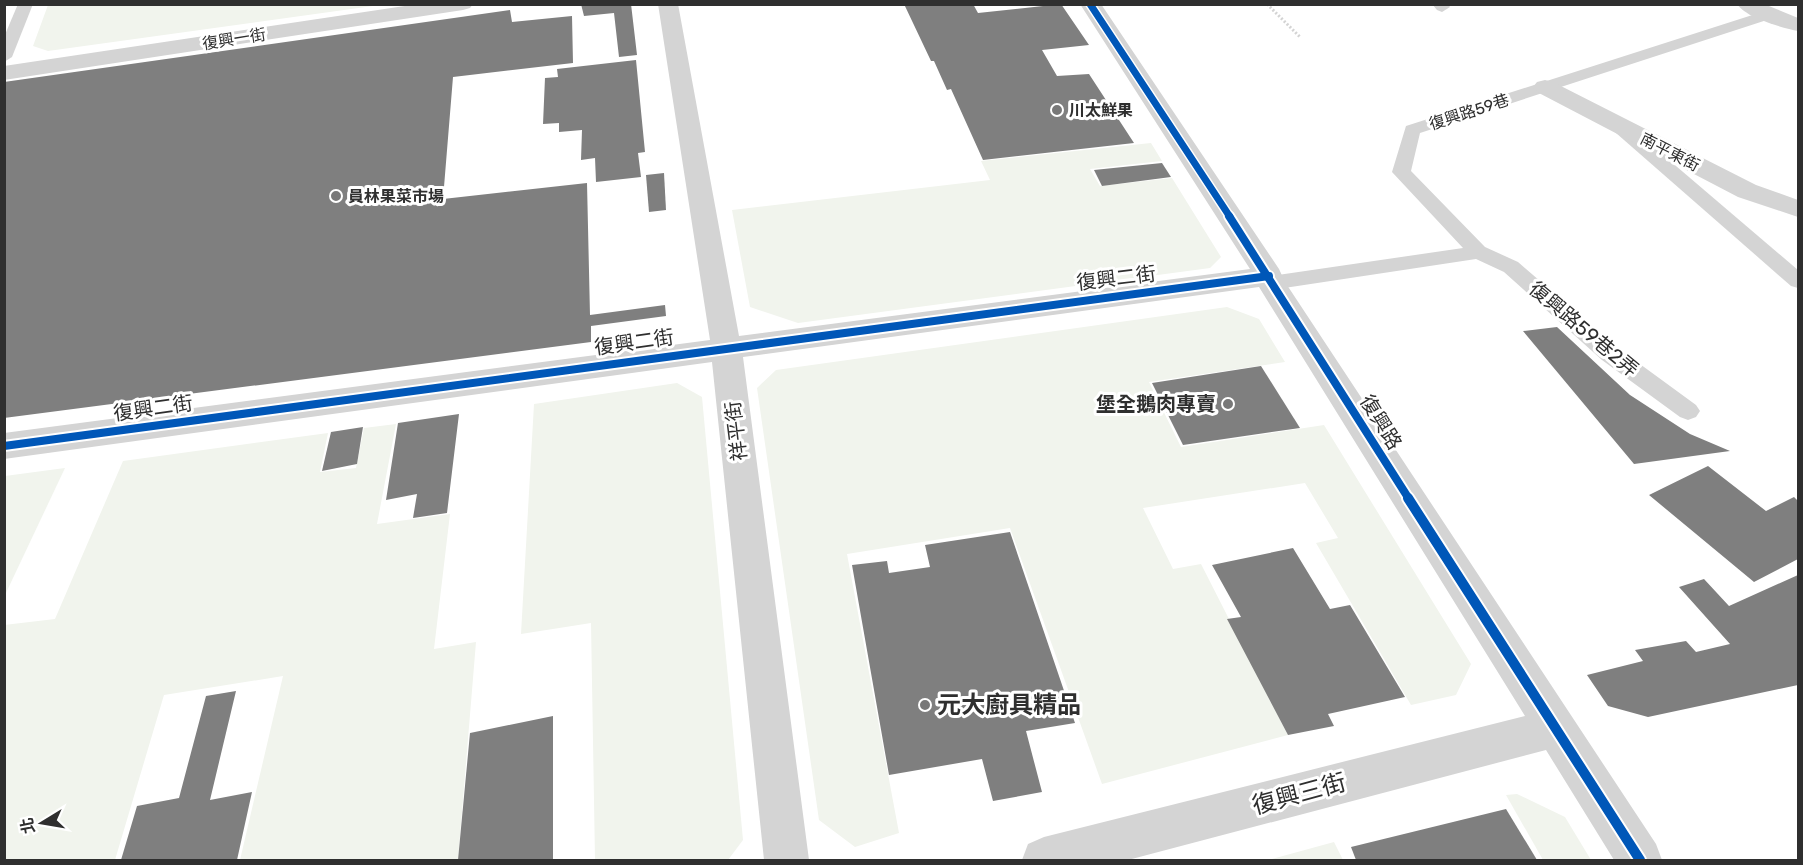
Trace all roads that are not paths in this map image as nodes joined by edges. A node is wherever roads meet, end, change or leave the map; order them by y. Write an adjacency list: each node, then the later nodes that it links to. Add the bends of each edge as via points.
1 (26, 4): 8 (lane)
2 (463, 4): 9 (street, 復興一街)
3 (668, 4): 16 (street, 祥平街)
4 (1090, 4): 14 (street, 復興路)
5 (1747, 4): 6 (street)
6 (1768, 15): 7 (street); 10 (lane, 復興路59巷)
7 (1798, 25)
8 (4, 57)
9 (4, 73)
10 (1545, 87): 11 (street, 南平東街); 13 (lane, 復興路59巷, via 1412,130 1401,172)
11 (1618, 125): 12 (street, 南平東街, via 1748,192); 15 (lane)
12 (1798, 209)
13 (1478, 252): 14 (lane); 17 (lane, 復興路59巷2弄, via 1512,267 1610,354)
14 (1270, 280): 16 (street, 復興二街); 19 (street, 復興路)
15 (1798, 281)
16 (726, 348): 18 (street, 復興二街); 20 (street, 祥平街)
17 (1689, 411)
18 (4, 446)
19 (1554, 728): 21 (street, 復興三街); 22 (street, 復興路)
20 (787, 861)
21 (1044, 861)
22 (1640, 861)

